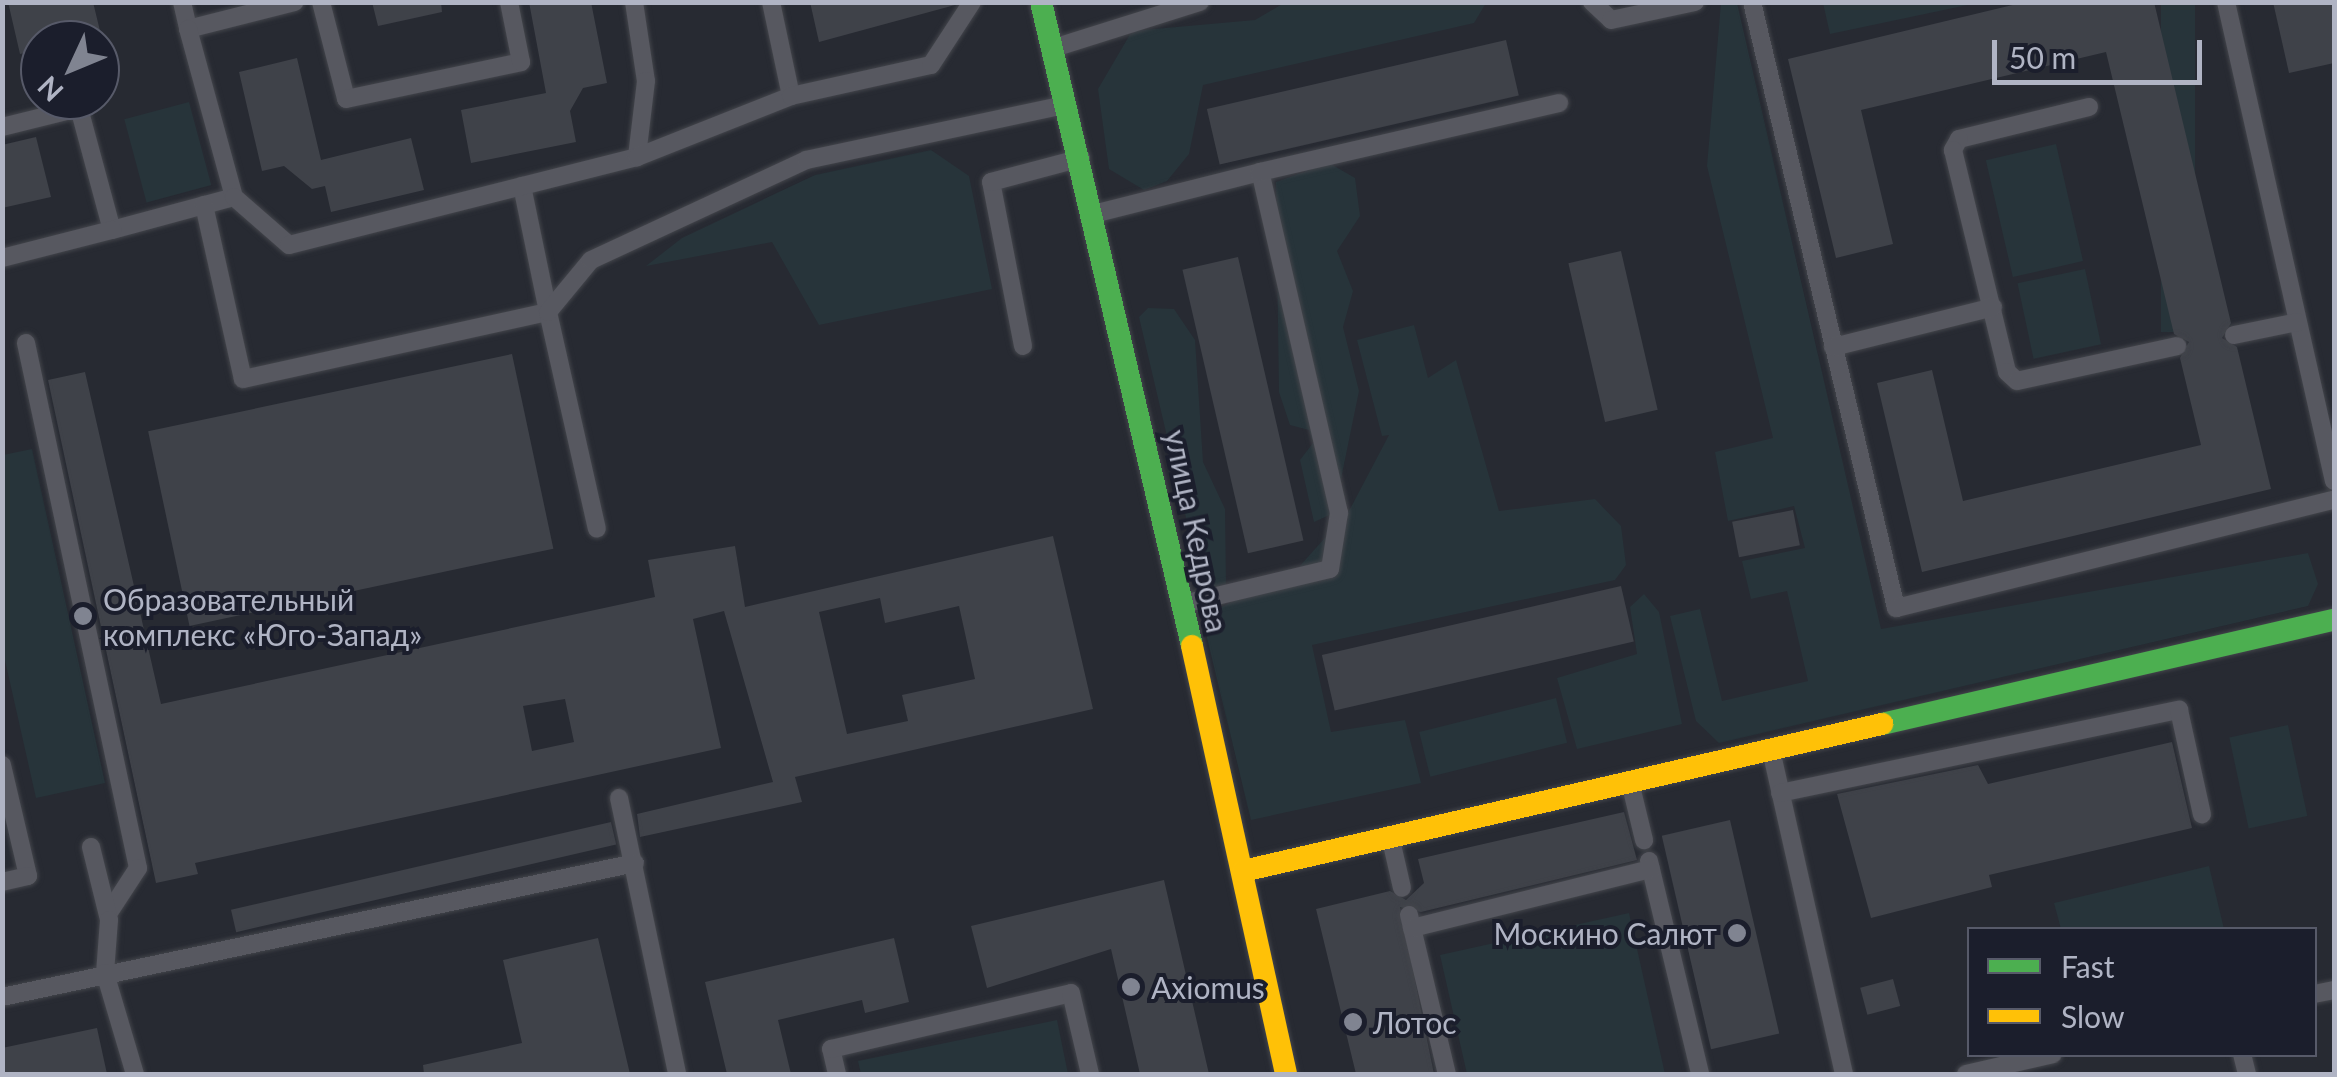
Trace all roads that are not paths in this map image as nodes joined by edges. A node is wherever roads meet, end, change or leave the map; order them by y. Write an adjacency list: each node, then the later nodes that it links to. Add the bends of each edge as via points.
1 (182, 2): 15 (lane)
2 (295, 2): 15 (lane)
3 (321, 2): 4 (lane, via 346,100 521,62)
4 (509, 2)
5 (634, 2): 22 (lane, via 646,81)
6 (771, 2): 17 (lane)
7 (972, 2): 17 (lane, via 931,66)
8 (1040, 2): 16 (street, улица Кедрова)
9 (1200, 2): 14 (lane)
10 (1592, 2): 11 (lane, via 1610,20)
11 (1696, 2)
12 (1752, 2): 38 (lane)
13 (2226, 2): 33 (lane)
14 (1158, 8): 16 (lane)
15 (188, 29): 26 (lane)
16 (1053, 48): 19 (street, улица Кедрова)
17 (792, 96): 22 (lane)
18 (1560, 103): 24 (lane)
19 (1068, 104): 23 (street, улица Кедрова); 32 (lane, via 806,160 591,260)
20 (2089, 106): 31 (lane, via 1959,139 1953,150)
21 (2, 127): 29 (lane, via 79,108)
22 (637, 156): 25 (lane)
23 (1082, 158): 28 (street, улица Кедрова); 36 (lane, via 991,182)
24 (1260, 172): 28 (lane); 42 (lane, via 1340,514 1330,568)
25 (522, 186): 26 (lane, via 290,245); 32 (lane)
26 (234, 197): 27 (lane)
27 (204, 206): 29 (lane); 32 (lane, via 243,380)
28 (1097, 213): 42 (street, улица Кедрова)
29 (112, 230): 30 (lane)
30 (2, 258)
31 (1992, 307): 37 (lane, via 2017,381); 38 (lane)
32 (548, 312): 41 (lane)
33 (2298, 322): 34 (lane); 39 (lane)
34 (2234, 334)
35 (26, 343): 57 (lane, via 138,868)
36 (1023, 346)
37 (2177, 346)
38 (1833, 347): 40 (lane, via 1896,608)
39 (2334, 481)
40 (2334, 500)
41 (597, 529)
42 (1182, 604): 54 (street, улица Кедрова)
43 (2334, 620): 44 (street)
44 (1771, 750): 46 (street); 47 (lane)
45 (2, 765): 55 (lane, via 28,876)
46 (1630, 782): 50 (street); 52 (lane)
47 (1780, 793): 49 (lane, via 2179,710); 68 (lane)
48 (619, 798): 53 (lane)
49 (2202, 815)
50 (1390, 837): 54 (street); 56 (lane)
51 (91, 847): 57 (lane)
52 (1648, 856): 66 (lane, via 1410,921); 67 (lane)
53 (634, 863): 58 (lane); 62 (lane)
54 (1242, 871): 65 (street, улица Кедрова)
55 (2, 882)
56 (1402, 888)
57 (108, 914): 58 (lane)
58 (105, 973): 59 (lane); 61 (lane)
59 (2, 997)
60 (2048, 1062): 69 (lane)
61 (135, 1074)
62 (677, 1074)
63 (837, 1074): 64 (lane, via 831,1048 1070,993)
64 (1090, 1074)
65 (1286, 1074)
66 (1447, 1074)
67 (1700, 1074)
68 (1844, 1074)
69 (1968, 1074)

